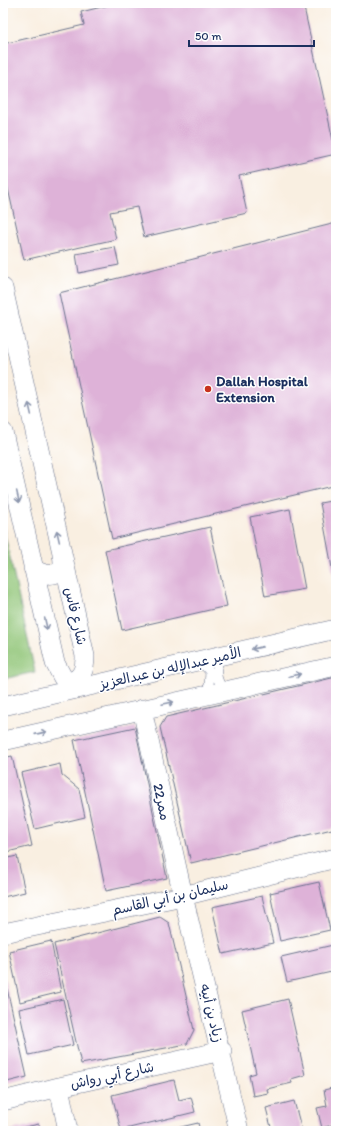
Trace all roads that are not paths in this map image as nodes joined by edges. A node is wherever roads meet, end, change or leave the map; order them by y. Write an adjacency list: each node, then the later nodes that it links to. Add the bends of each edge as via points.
1 (3, 288): 3 (street, شارع فاس, one-way to 1)
2 (3, 432): 4 (street, شارع فاس, one-way to 4)
3 (62, 555): 4 (street, via 63,566 59,572 41,574); 4 (street, شارع فاس, one-way to 3, via 55,663 63,678 70,682 82,673 85,656)
4 (33, 568)
5 (336, 629): 6 (street, الأمير عبدالإله بن عبدالعزيز, one-way to 6)
6 (223, 656): 7 (street, الأمير عبدالإله بن عبدالعزيز); 9 (lane, via 216,668 217,675 222,686)
7 (200, 661): 10 (lane, via 210,672 209,686); 11 (street, الأمير عبدالإله بن عبدالعزيز)
8 (336, 666): 9 (street, one-way to 8)
9 (228, 690): 10 (street)
10 (203, 695): 12 (street, one-way to 10)
11 (3, 706)
12 (142, 709): 13 (street, one-way to 12); 15 (street, ممر22)
13 (3, 742)
14 (336, 858): 15 (street, سليمان بن أبي القاسم)
15 (183, 896): 16 (street, سليمان بن أبي القاسم); 17 (street, زياد بن أبيه)
16 (3, 933)
17 (222, 1051): 18 (street, شارع أبي رواش); 21 (street, زياد بن أبيه)
18 (59, 1087): 19 (street, شارع أبي رواش); 20 (street)
19 (3, 1102)
20 (68, 1131)
21 (239, 1131)

